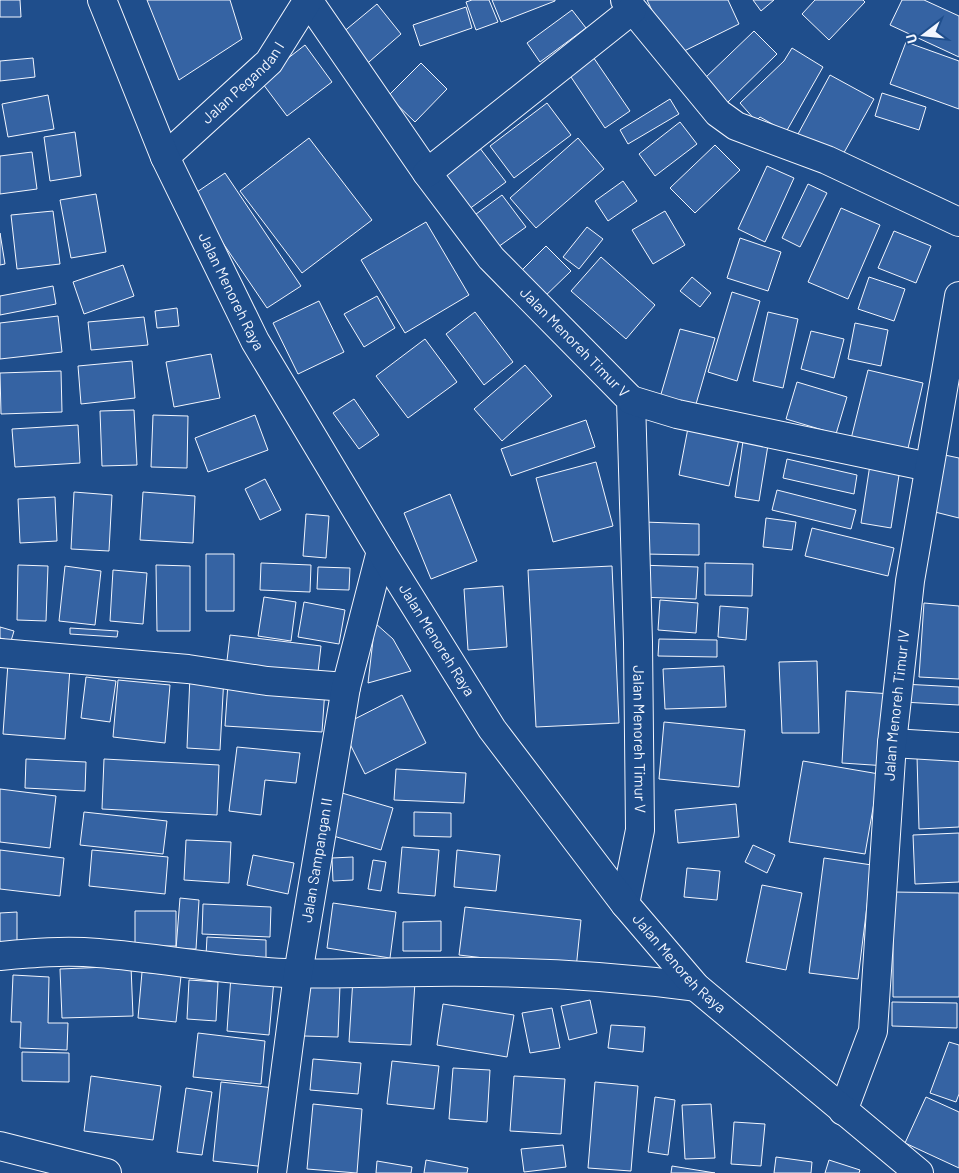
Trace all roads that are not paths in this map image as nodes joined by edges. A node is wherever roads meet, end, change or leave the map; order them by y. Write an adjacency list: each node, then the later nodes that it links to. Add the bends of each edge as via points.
1 (102, 0): 4 (street, Jalan Menoreh Raya)
2 (308, 0): 4 (street, Jalan Pegandan I, via 269,62); 5 (street, Jalan Menoreh Timur V)
3 (628, 5): 5 (street); 6 (street, via 718,113 736,126 827,160)
4 (165, 157): 10 (street, Jalan Menoreh Raya, via 256,340)
5 (426, 173): 8 (street, Jalan Menoreh Timur V, via 491,258)
6 (959, 222)
7 (959, 296): 9 (street, Jalan Menoreh Timur IV)
8 (631, 400): 9 (street, via 677,414); 15 (street, Jalan Menoreh Timur V, via 640,830)
9 (929, 467): 13 (street, Jalan Menoreh Timur IV, via 910,581)
10 (381, 551): 12 (street, Jalan Sampangan II); 15 (street, Jalan Menoreh Raya, via 492,729)
11 (0, 653): 12 (street)
12 (346, 687): 17 (street, Jalan Sampangan II)
13 (892, 743): 14 (street); 19 (street, Jalan Menoreh Timur IV, via 873,1031)
14 (959, 746)
15 (625, 904): 18 (street, Jalan Menoreh Raya)
16 (0, 956): 17 (street, via 39,952 96,953 246,972)
17 (298, 974): 18 (street, via 564,974); 23 (street, Jalan Sampangan II)
18 (696, 988): 19 (street, Jalan Menoreh Raya)
19 (843, 1111): 24 (street, Jalan Menoreh Raya)
20 (0, 1146): 21 (street)
21 (48, 1166): 22 (street)
22 (107, 1173)
23 (272, 1173)
24 (919, 1173)

